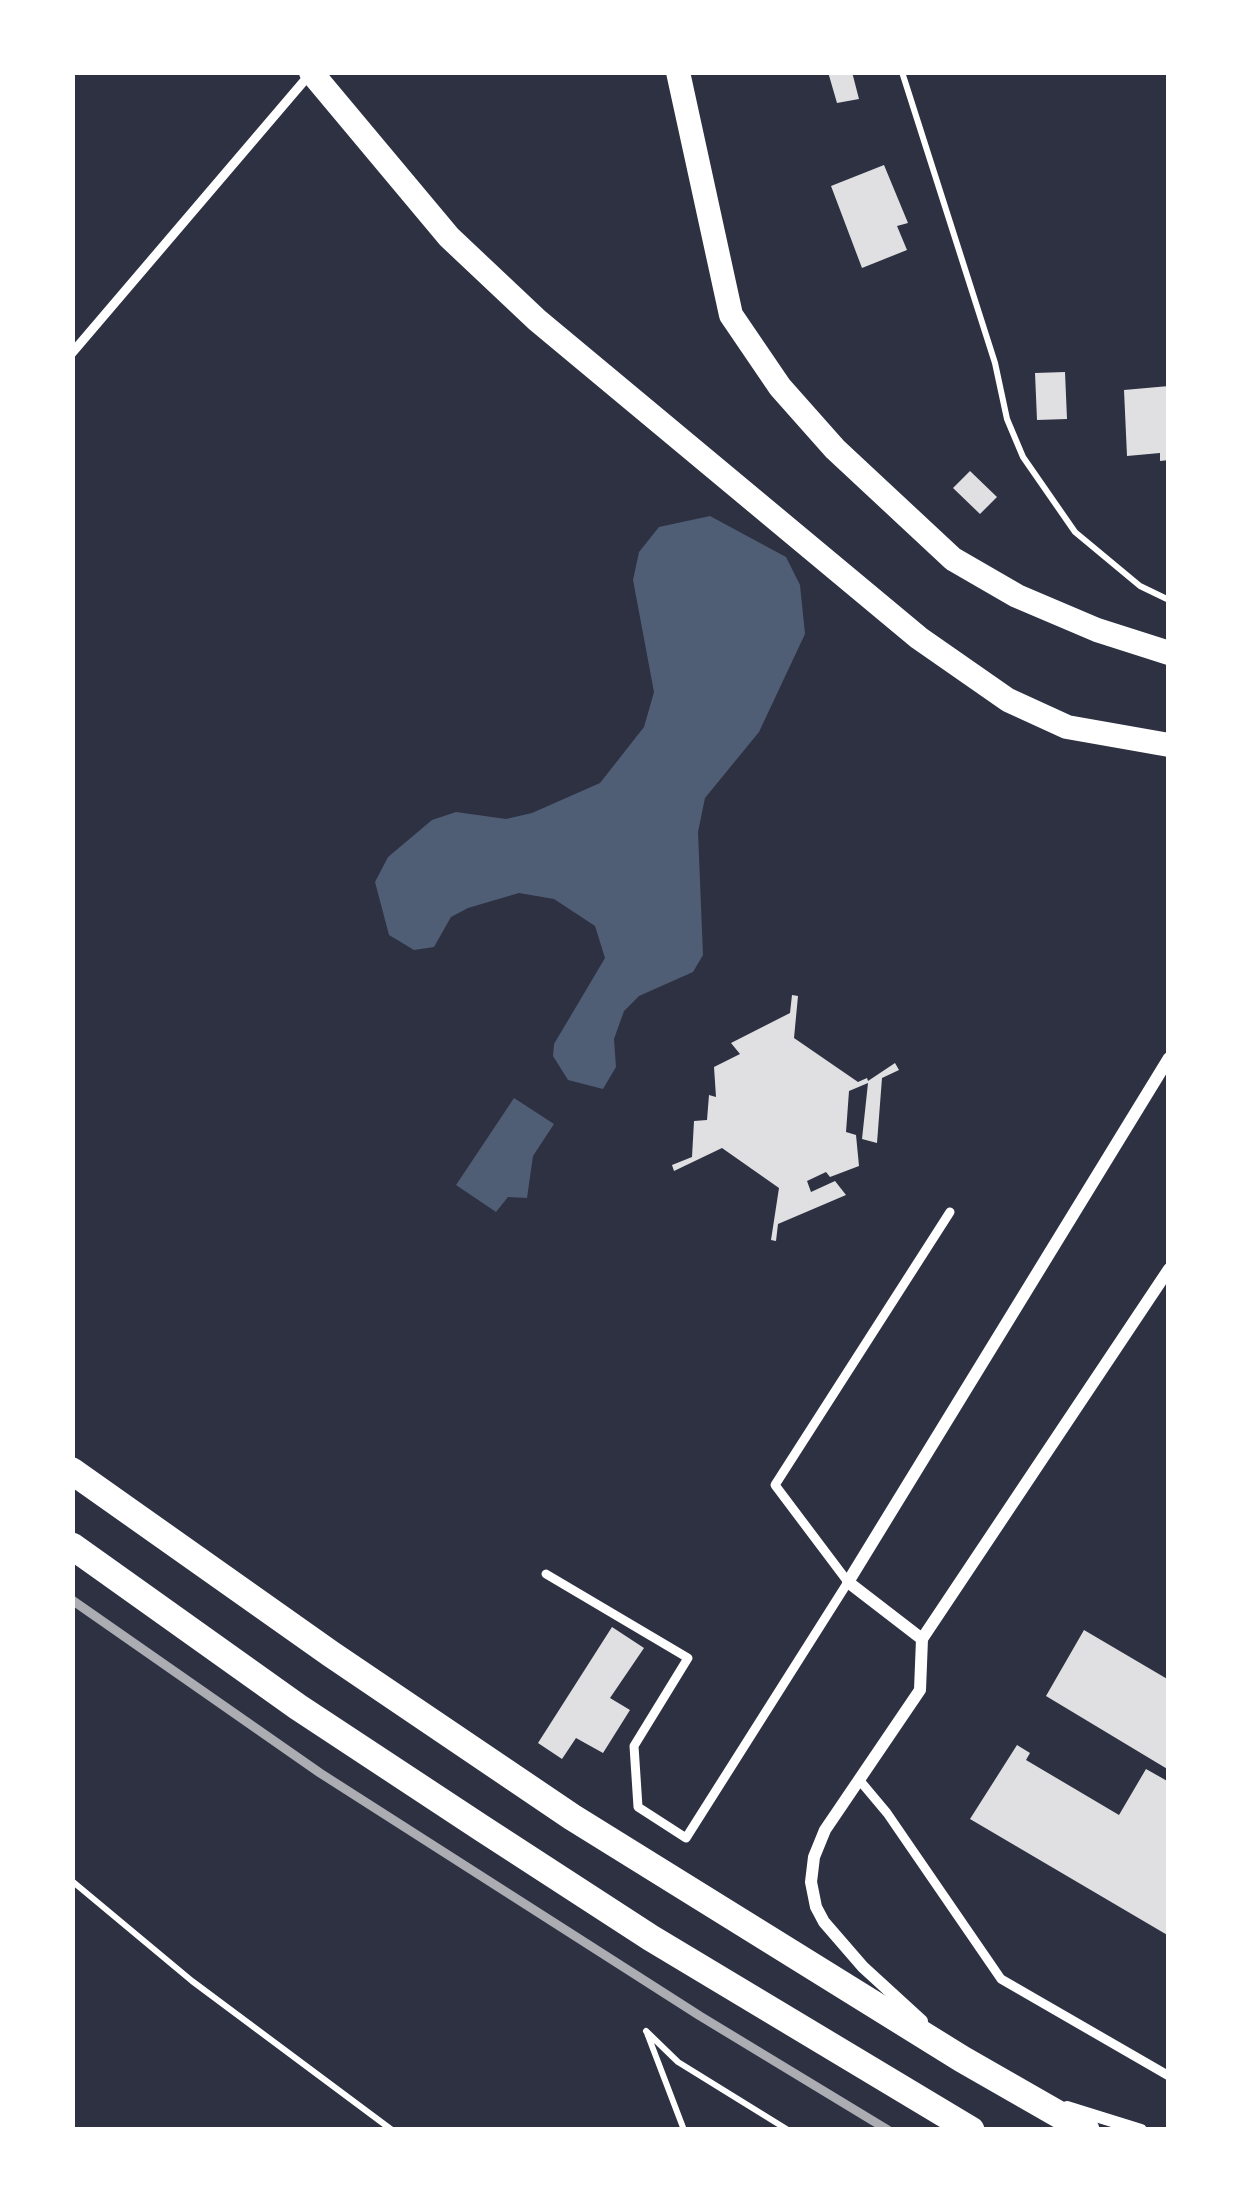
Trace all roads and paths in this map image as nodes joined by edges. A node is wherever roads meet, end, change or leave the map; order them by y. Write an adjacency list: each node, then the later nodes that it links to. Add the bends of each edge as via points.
1 (312, 72): 4 (lane); 7 (main road, via 449,237 537,320 919,638 1008,700 1067,728)
2 (678, 72): 6 (main road, via 731,315 780,387 953,559 1037,605)
3 (902, 72): 5 (path, via 1023,457 1075,532)
4 (72, 353)
5 (1169, 600)
6 (1169, 653)
7 (1169, 746)
8 (1169, 1058): 14 (street)
9 (950, 1212): 14 (lane, via 775,1485)
10 (1169, 1269): 15 (street)
11 (72, 1471): 18 (main road, via 572,1817)
12 (72, 1546): 24 (main road, via 480,1827)
13 (546, 1574): 14 (lane, via 688,1658 634,1746 638,1807 686,1838)
14 (848, 1582): 15 (street)
15 (922, 1639): 16 (street, via 920,1690)
16 (861, 1782): 18 (street, via 814,1857 816,1907 863,1967); 19 (lane, via 1001,1979)
17 (72, 1881): 21 (path)
18 (962, 2059): 20 (main road)
19 (1169, 2076)
20 (1024, 2094): 25 (main road); 26 (street)
21 (392, 2130)
22 (684, 2130): 23 (path, via 646,2031 678,2062)
23 (788, 2130)
24 (970, 2130)
25 (1086, 2130)
26 (1141, 2130)

